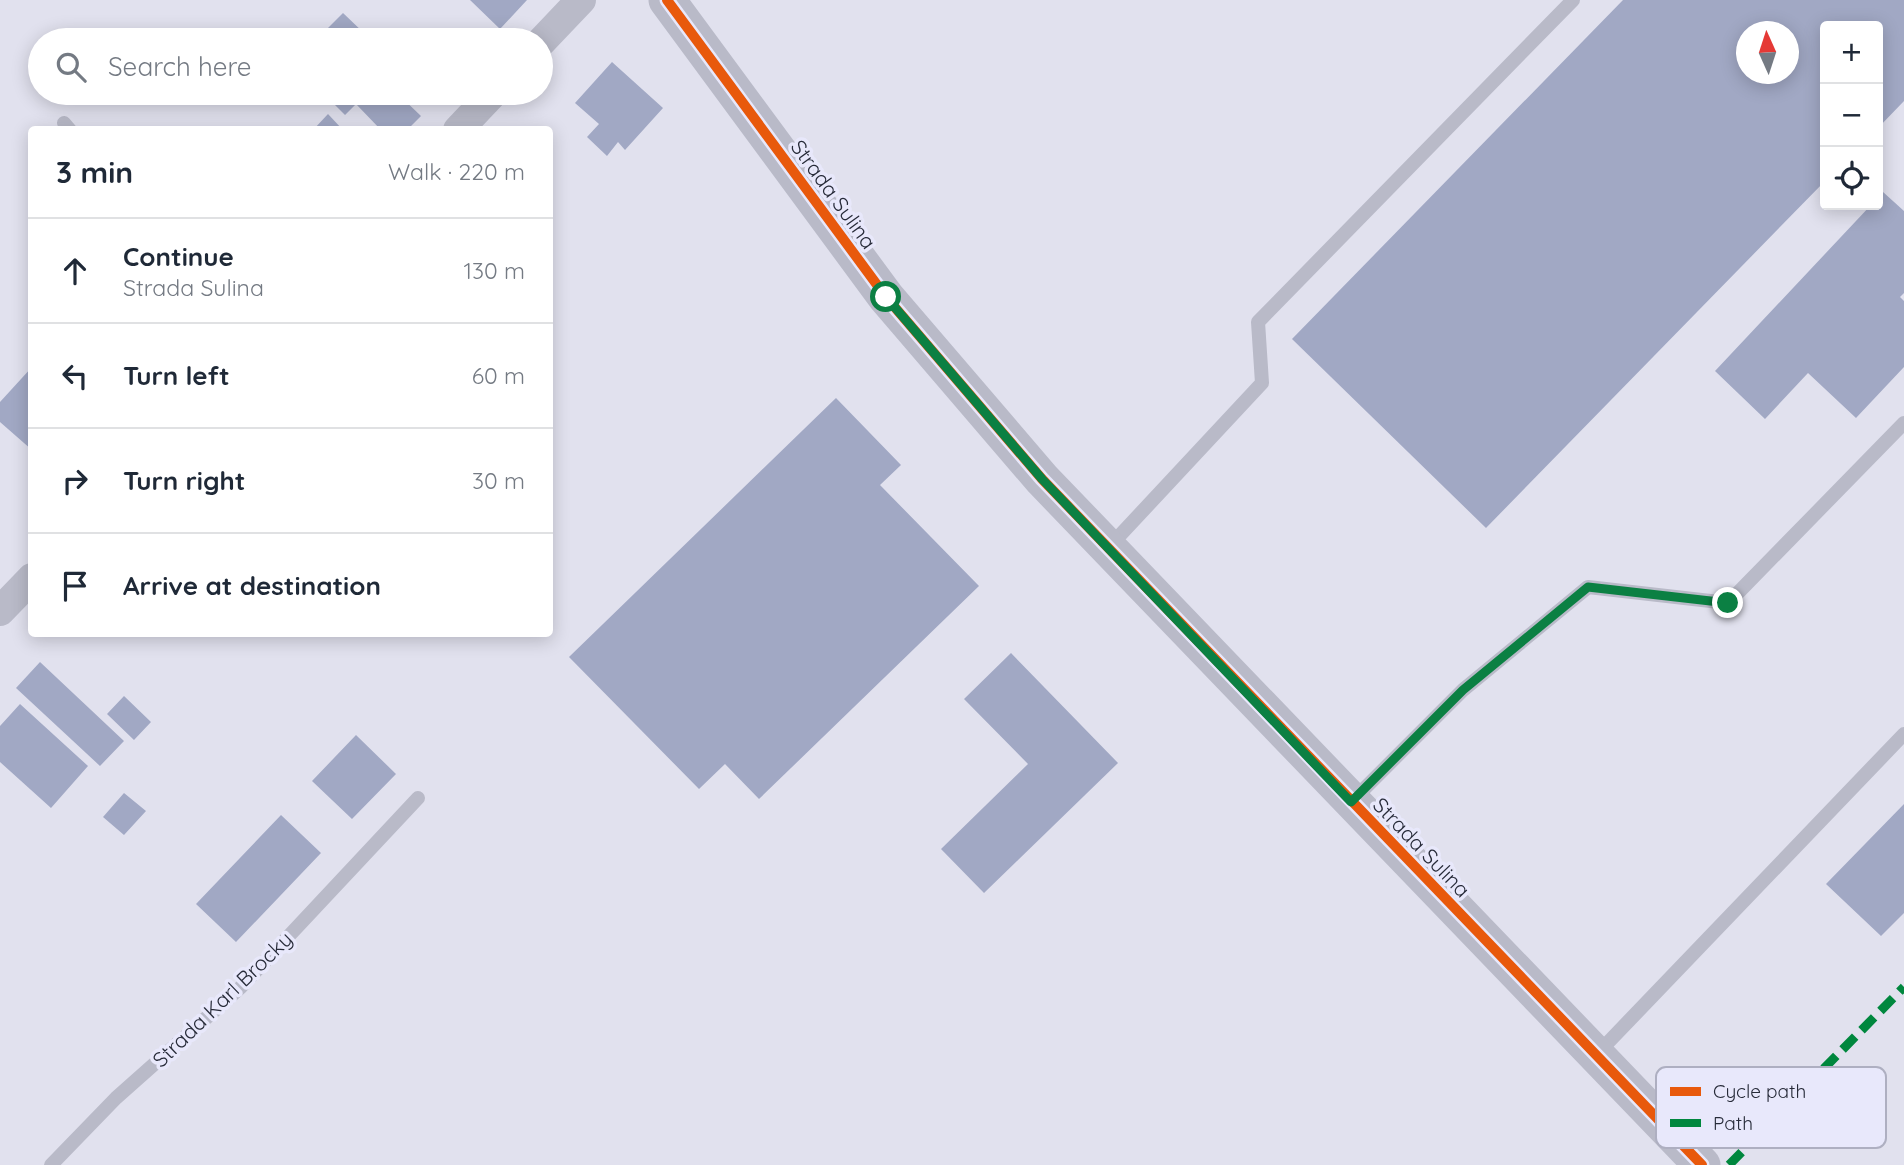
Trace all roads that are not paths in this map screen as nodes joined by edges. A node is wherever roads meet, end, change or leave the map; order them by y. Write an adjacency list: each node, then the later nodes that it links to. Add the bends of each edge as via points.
1 (581, 0): 4 (street)
2 (667, 0): 8 (street, Strada Sulina, via 886,297 1042,479)
3 (1573, 0): 8 (lane, via 1258,322 1262,383)
4 (553, 30)
5 (482, 105): 6 (street)
6 (462, 126)
7 (1904, 423): 13 (lane, via 1728,603 1588,587 1463,690)
8 (1108, 548): 13 (street, Strada Sulina)
9 (28, 582): 10 (street)
10 (0, 611)
11 (1904, 734): 14 (lane)
12 (418, 798): 17 (lane, Strada Karl Brocky, via 241,987 116,1098)
13 (1351, 802): 14 (street, Strada Sulina)
14 (1596, 1055): 15 (street, Strada Sulina)
15 (1656, 1117)
16 (1686, 1148): 18 (street, Strada Sulina)
17 (51, 1165)
18 (1702, 1165)

